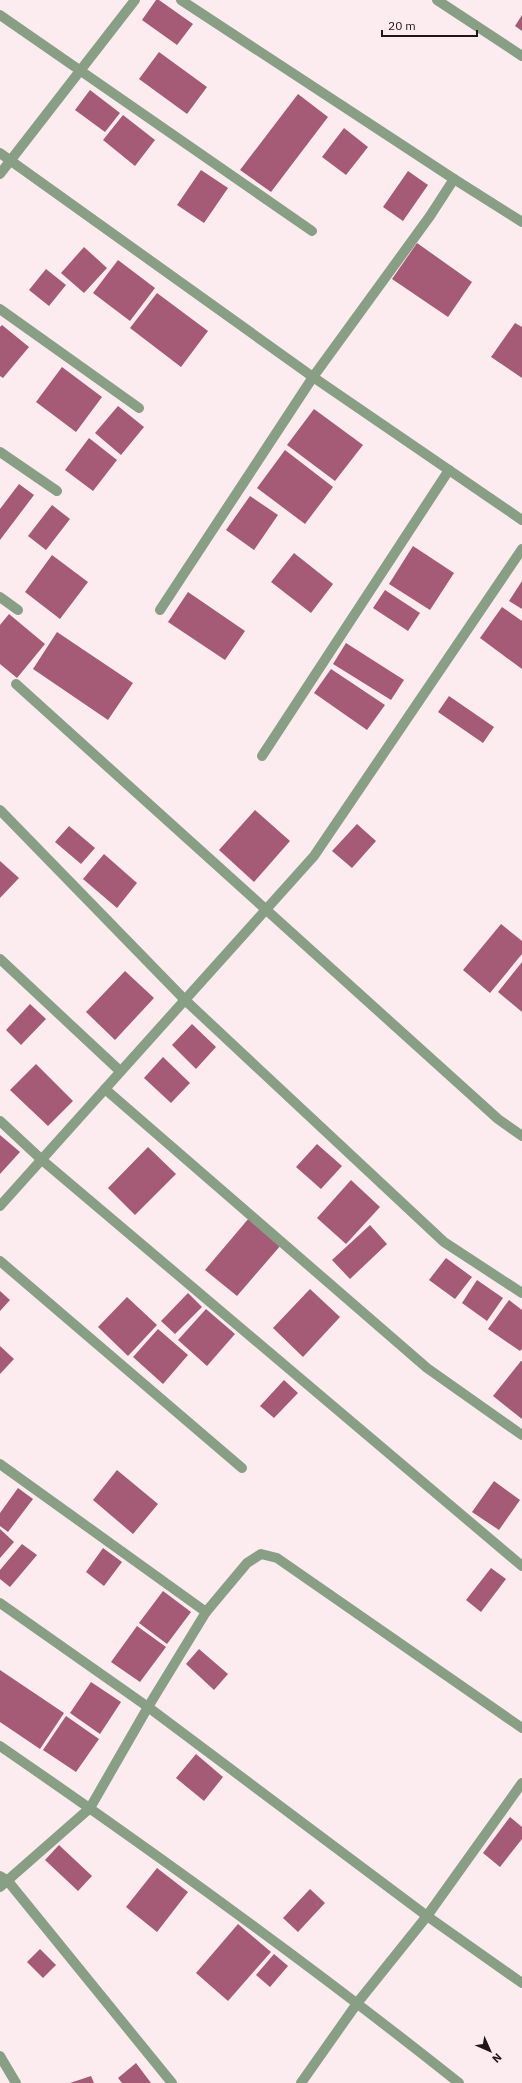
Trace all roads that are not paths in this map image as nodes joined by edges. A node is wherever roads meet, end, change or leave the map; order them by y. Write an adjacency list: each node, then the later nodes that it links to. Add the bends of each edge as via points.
1 (135, 0): 6 (street)
2 (181, 0): 10 (street)
3 (437, 0): 5 (street)
4 (0, 15): 6 (street)
5 (522, 56)
6 (80, 72): 8 (street); 12 (street)
7 (0, 153): 8 (street)
8 (10, 160): 9 (street); 14 (street)
9 (0, 174)
10 (454, 179): 11 (street); 14 (street)
11 (522, 222)
12 (312, 231)
13 (0, 308): 15 (street)
14 (313, 377): 17 (street); 23 (street)
15 (138, 408)
16 (0, 452): 18 (street)
17 (449, 470): 19 (street); 25 (street)
18 (57, 491)
19 (522, 520)
20 (522, 549): 27 (street, via 314,856)
21 (0, 597): 22 (street)
22 (18, 610)
23 (160, 610)
24 (16, 684): 27 (street)
25 (262, 756)
26 (0, 810): 29 (street)
27 (267, 909): 29 (street); 33 (street, via 498,1119)
28 (0, 959): 30 (street)
29 (185, 1000): 30 (street); 37 (street, via 444,1242)
30 (120, 1071): 31 (street)
31 (105, 1089): 34 (street); 38 (street, via 427,1368)
32 (0, 1122): 34 (street)
33 (522, 1136)
34 (42, 1160): 35 (street); 41 (street)
35 (0, 1206)
36 (0, 1261): 40 (street)
37 (522, 1293)
38 (522, 1435)
39 (0, 1464): 43 (street)
40 (242, 1468)
41 (522, 1566)
42 (0, 1603): 44 (street)
43 (206, 1612): 44 (street); 45 (street, via 247,1563 261,1554 277,1558)
44 (148, 1707): 48 (street); 50 (street)
45 (522, 1728)
46 (0, 1746): 48 (street)
47 (522, 1783): 50 (street)
48 (90, 1808): 49 (street); 52 (street)
49 (2, 1881): 56 (street)
50 (427, 1916): 51 (street); 52 (street)
51 (522, 1983)
52 (358, 2002): 54 (street); 57 (street)
53 (0, 2056): 55 (street)
54 (306, 2081)
55 (16, 2083)
56 (172, 2083)
57 (460, 2083)

